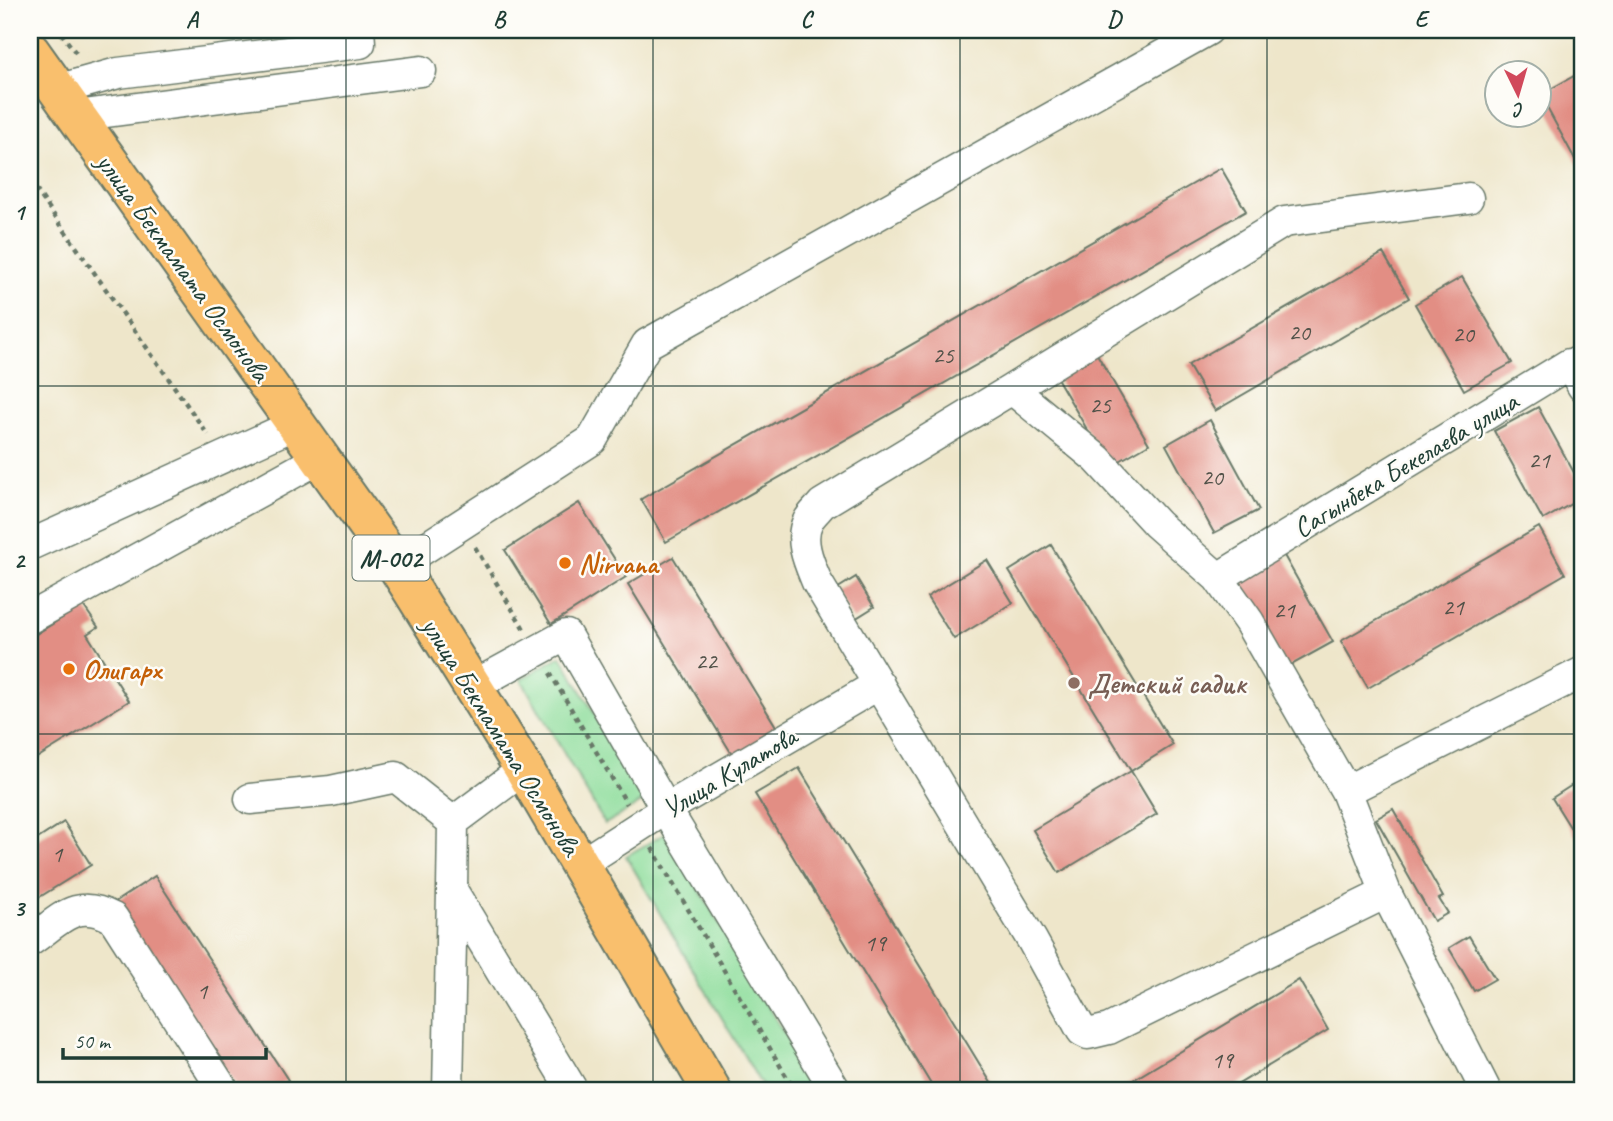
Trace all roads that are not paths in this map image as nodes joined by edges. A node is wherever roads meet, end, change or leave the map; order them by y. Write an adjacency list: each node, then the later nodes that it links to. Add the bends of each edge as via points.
1 (359, 30): 5 (street, via 360,43 118,73)
2 (1208, 30): 12 (street, via 647,344 592,440)
3 (30, 51): 5 (highway, улица Бекмамата Осмонова / M-002)
4 (421, 71): 5 (street)
5 (67, 103): 9 (highway, улица Бекмамата Осмонова / M-002)
6 (1468, 198): 8 (street, via 1284,222)
7 (1583, 387): 13 (street, Сагынбека Бекелаева улица, via 1569,364)
8 (1012, 389): 13 (street, via 1097,459 1157,524); 16 (street, via 822,504 806,523 804,542 817,582)
9 (296, 424): 10 (highway, улица Бекмамата Осмонова / M-002); 11 (street)
10 (320, 458): 12 (highway, улица Бекмамата Осмонова / M-002); 14 (street)
11 (30, 545)
12 (397, 566): 17 (highway, улица Бекмамата Осмонова / M-002)
13 (1218, 578): 19 (street, via 1250,622)
14 (30, 618)
15 (1583, 672): 19 (street)
16 (879, 684): 21 (street, Улица Кулатова); 25 (street, via 1082,1031 1088,1034 1109,1029)
17 (473, 686): 18 (highway, улица Бекмамата Осмонова / M-002); 21 (street, via 566,635)
18 (524, 769): 22 (street); 23 (highway, улица Бекмамата Осмонова / M-002)
19 (1346, 791): 25 (street)
20 (250, 799): 22 (street, via 331,791 396,777)
21 (666, 809): 23 (street, Улица Кулатова); 31 (street)
22 (453, 822): 24 (street)
23 (581, 863): 30 (highway, улица Бекмамата Осмонова / M-002)
24 (452, 890): 28 (street); 29 (street)
25 (1386, 893): 32 (street)
26 (30, 941): 27 (street, via 78,908 97,909 113,918)
27 (224, 1091)
28 (448, 1091)
29 (573, 1091)
30 (712, 1091)
31 (836, 1091)
32 (1486, 1091)

